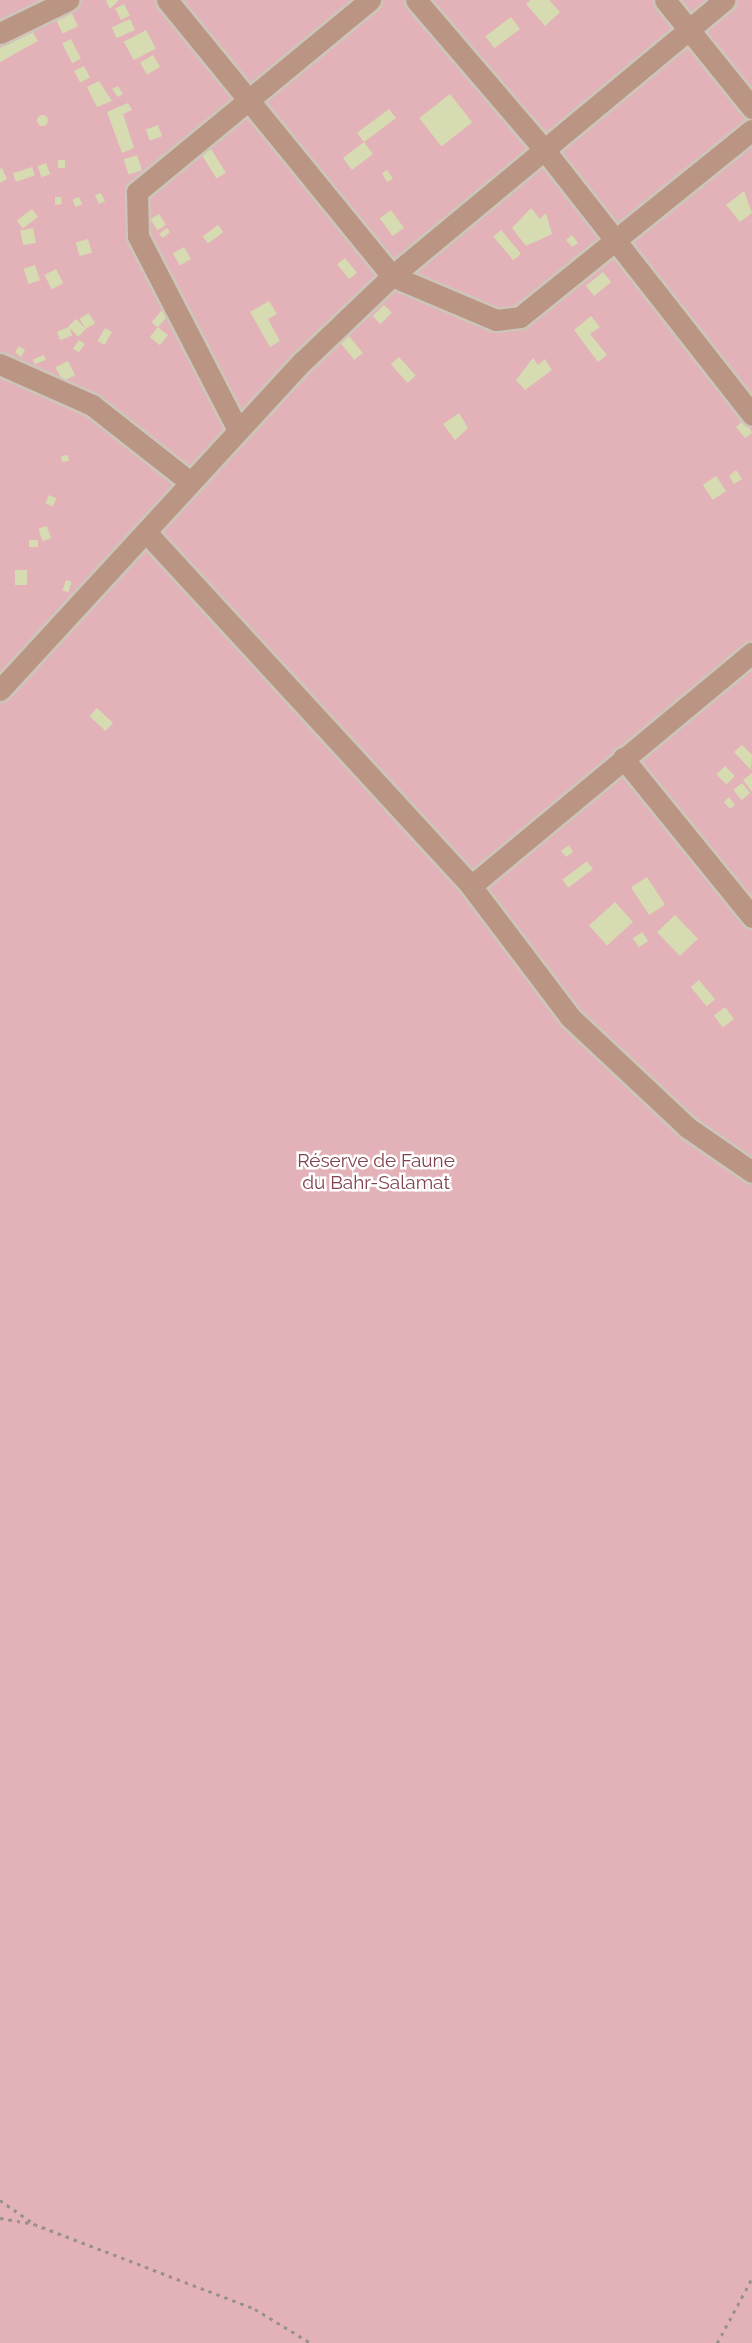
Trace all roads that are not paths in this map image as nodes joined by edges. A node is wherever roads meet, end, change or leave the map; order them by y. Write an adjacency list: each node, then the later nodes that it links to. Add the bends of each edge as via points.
1 (68, 0): 8 (street)
2 (167, 0): 9 (street)
3 (370, 0): 9 (street)
4 (416, 0): 12 (street)
5 (665, 0): 7 (street)
6 (724, 0): 7 (street)
7 (688, 28): 10 (street); 12 (street)
8 (0, 33)
9 (247, 99): 14 (street); 17 (street, via 145,179 134,206 138,236)
10 (752, 108)
11 (752, 130): 13 (street)
12 (543, 148): 13 (street); 14 (street)
13 (615, 243): 14 (street, via 509,321); 16 (street)
14 (392, 276): 17 (street)
15 (0, 364): 18 (street, via 92,405)
16 (752, 415)
17 (238, 430): 18 (street)
18 (190, 482): 19 (street)
19 (146, 532): 21 (street); 23 (street)
20 (752, 653): 22 (street)
21 (0, 690)
22 (623, 758): 23 (street); 24 (street)
23 (471, 886): 25 (street, via 570,1017 687,1126)
24 (752, 918)
25 (752, 1172)

